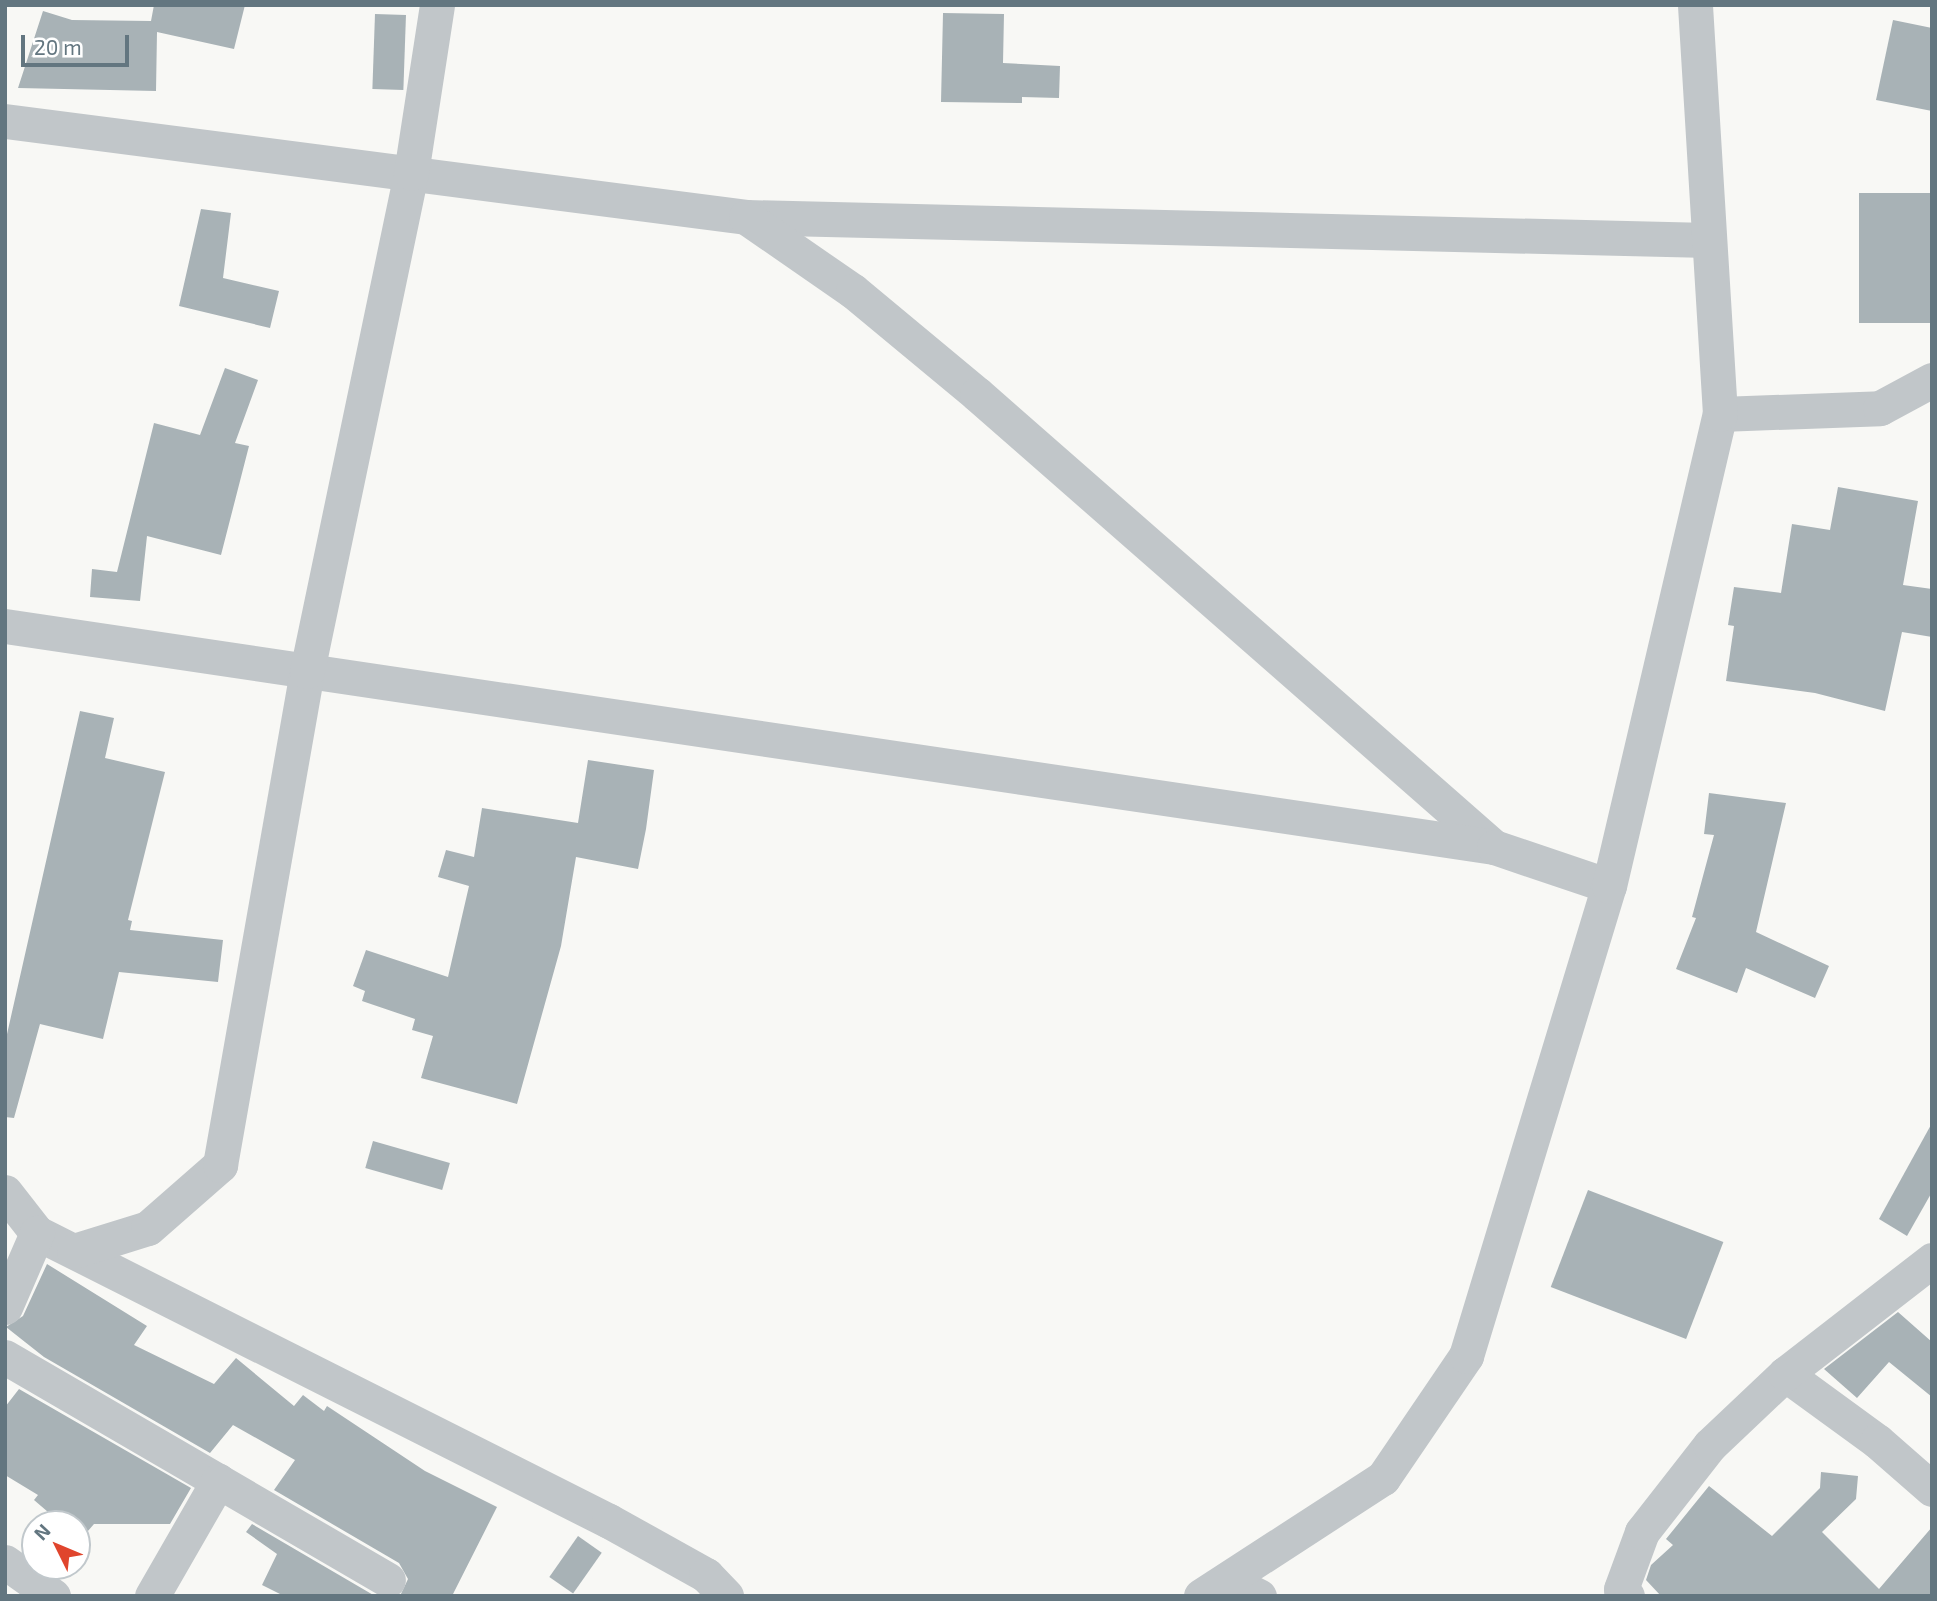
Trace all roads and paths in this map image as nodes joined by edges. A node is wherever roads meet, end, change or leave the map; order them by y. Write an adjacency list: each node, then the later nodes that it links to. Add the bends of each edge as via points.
1 (437, 5): 4 (street)
2 (1695, 5): 6 (street)
3 (5, 121): 4 (street)
4 (411, 173): 5 (street); 10 (street)
5 (746, 217): 6 (street); 11 (street, via 853,291 977,394)
6 (1709, 240): 8 (street)
7 (1932, 380): 8 (street, via 1880,408)
8 (1720, 414): 12 (street)
9 (5, 626): 10 (street)
10 (307, 671): 11 (street); 15 (street, via 220,1165 148,1228)
11 (1494, 847): 12 (street)
12 (1609, 886): 24 (street, via 1466,1356 1383,1478)
13 (5, 1192): 14 (street)
14 (37, 1233): 15 (street); 17 (street)
15 (74, 1251): 27 (street, via 610,1521 706,1575)
16 (1932, 1261): 19 (street)
17 (5, 1307)
18 (5, 1357): 20 (street)
19 (1785, 1374): 21 (street, via 1877,1441); 29 (street, via 1710,1445 1642,1532 1620,1589)
20 (218, 1481): 23 (street); 26 (street)
21 (1932, 1489)
22 (5, 1562): 25 (street)
23 (388, 1580)
24 (1214, 1588): 28 (street)
25 (53, 1596)
26 (152, 1596)
27 (726, 1596)
28 (1259, 1596)
29 (1627, 1596)

